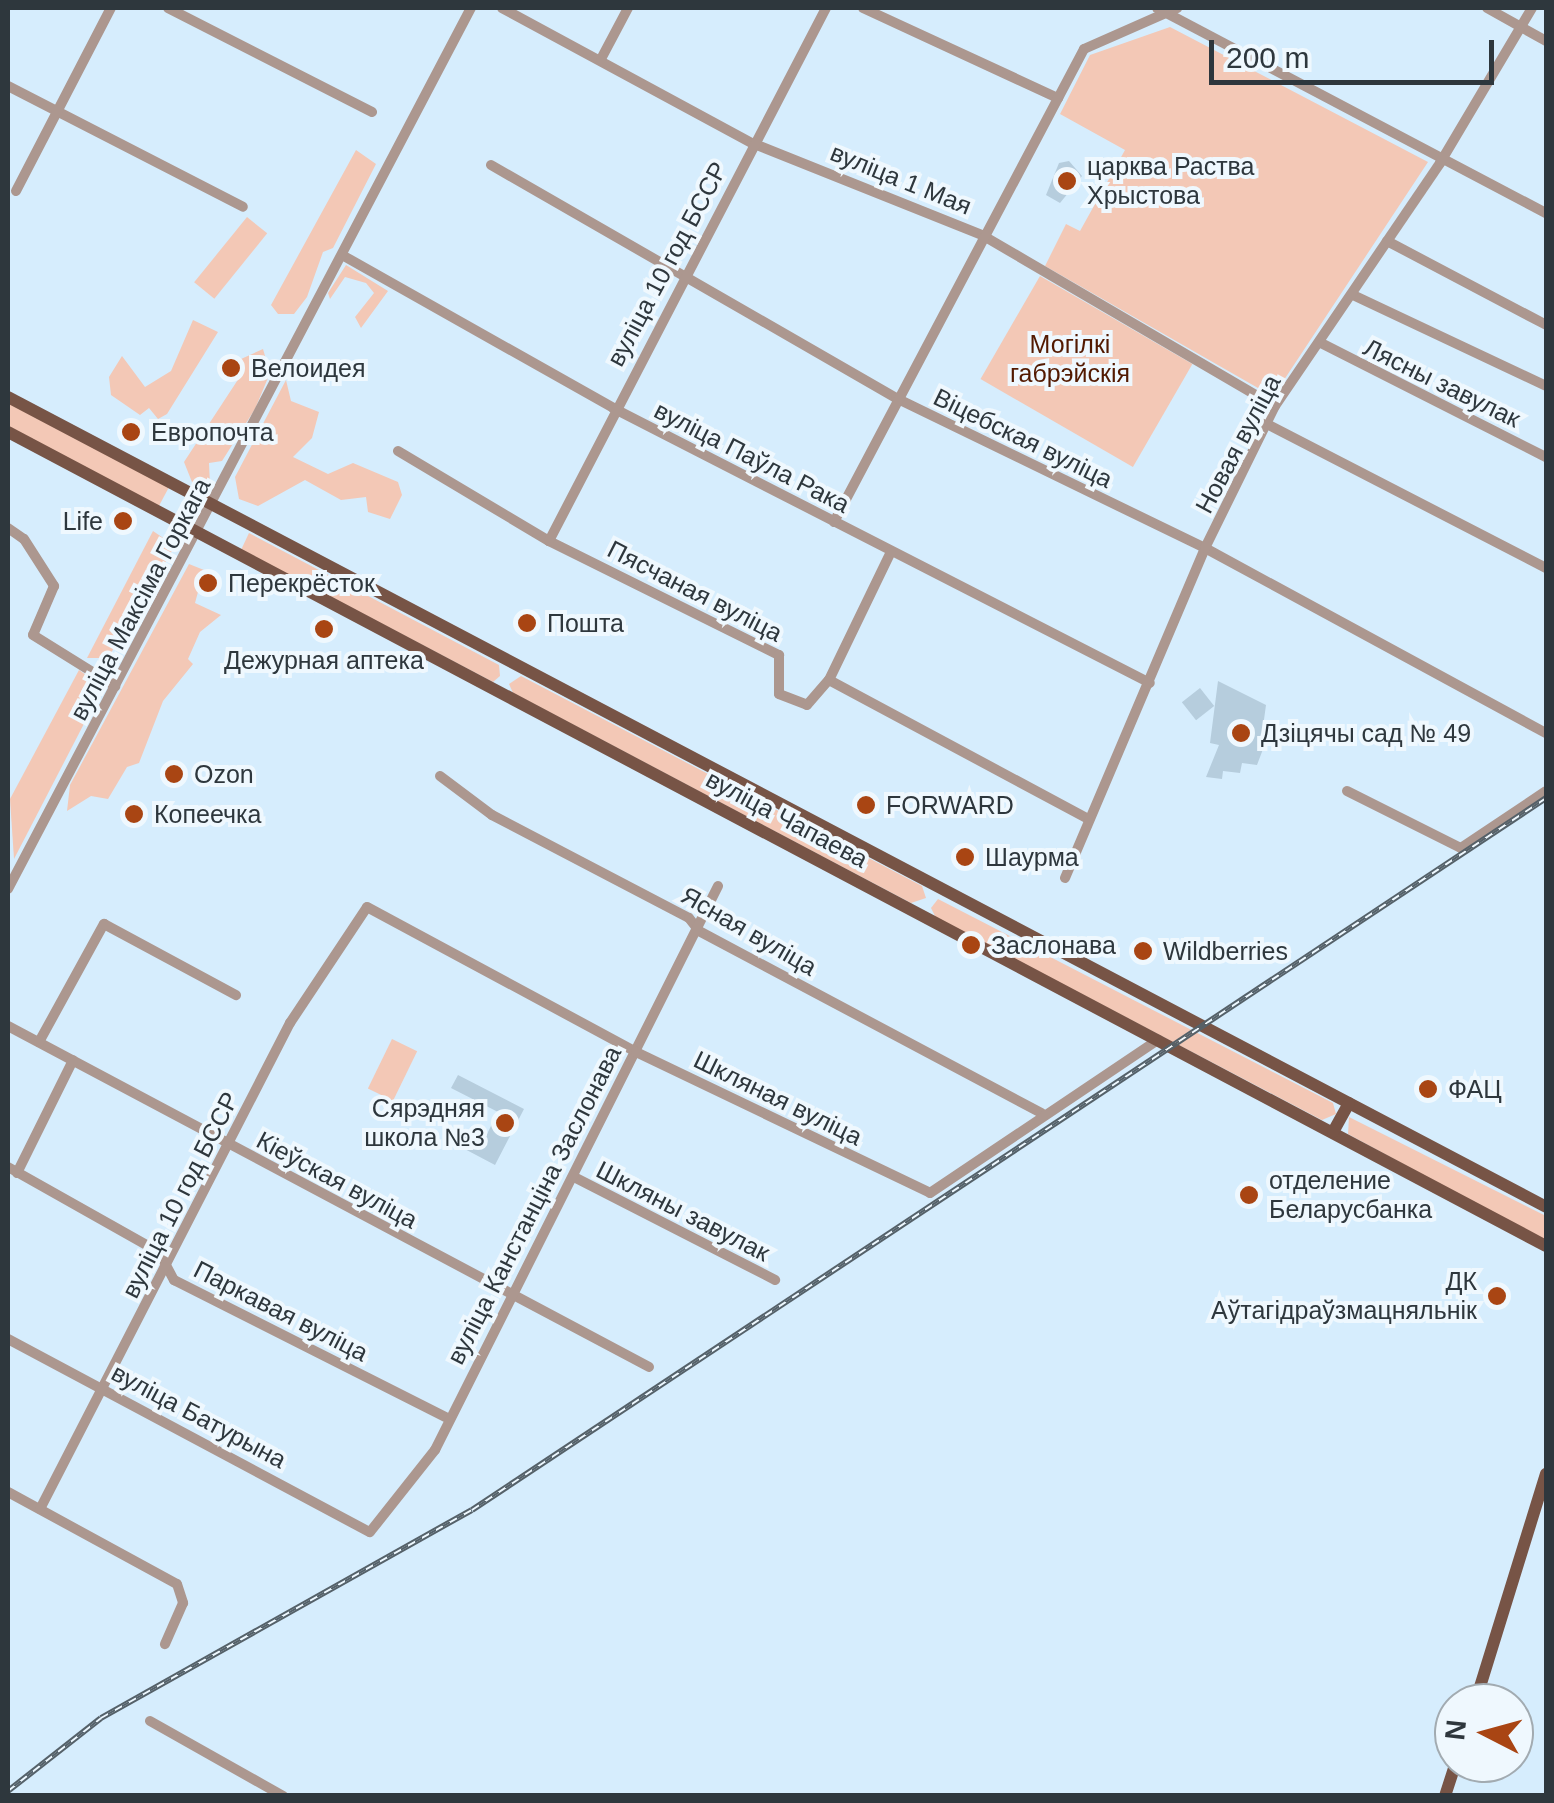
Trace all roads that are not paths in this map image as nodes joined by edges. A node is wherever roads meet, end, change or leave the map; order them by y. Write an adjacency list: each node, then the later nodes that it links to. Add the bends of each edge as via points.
1 (111, 8): 16 (street)
2 (168, 8): 17 (street)
3 (471, 8): 26 (street, вуліца Максіма Горкага)
4 (502, 8): 13 (street, вуліца 1 Мая)
5 (628, 8): 13 (street)
6 (826, 8): 18 (street, вуліца 10 год БССР)
7 (862, 8): 15 (street)
8 (1487, 8): 11 (street)
9 (1532, 8): 11 (street, Новая вуліца)
10 (1167, 9): 15 (street, via 1084,49); 19 (street)
11 (1522, 26): 12 (street); 19 (street, Новая вуліца)
12 (1546, 41)
13 (601, 59): 18 (street, вуліца 1 Мая)
14 (8, 86): 16 (street)
15 (1058, 98): 24 (street)
16 (56, 111): 21 (street); 22 (street)
17 (372, 112)
18 (752, 143): 24 (street, вуліца 1 Мая); 27 (street, вуліца 10 год БССР)
19 (1440, 163): 23 (street); 25 (street, Новая вуліца)
20 (491, 165): 27 (street, Віцебская вуліца)
21 (16, 191)
22 (243, 207)
23 (1546, 213)
24 (982, 234): 33 (street); 34 (street, вуліца 1 Мая)
25 (1387, 241): 28 (street, Новая вуліца); 29 (street)
26 (342, 255): 35 (street, вуліца Паўла Рака); 40 (street, вуліца Максіма Горкага)
27 (687, 276): 33 (street, Віцебская вуліца); 35 (street, вуліца 10 год БССР)
28 (1353, 295): 30 (street, Новая вуліца); 31 (street)
29 (1546, 326)
30 (1321, 343): 34 (street, Новая вуліца); 39 (street, Лясны завулак)
31 (1546, 386)
32 (8, 396): 40 (main road, вуліца Чапаева)
33 (896, 398): 41 (street); 45 (street, Віцебская вуліца)
34 (1275, 406): 36 (street, Новая вуліца)
35 (613, 408): 41 (street, вуліца Паўла Рака); 44 (street, вуліца 10 год БССР)
36 (1266, 424): 45 (street, Новая вуліца); 47 (street)
37 (8, 432): 43 (main road, вуліца Чапаева)
38 (398, 451): 44 (street, Пясчаная вуліца)
39 (1546, 457)
40 (214, 507): 43 (street, вуліца Максіма Горкага); 48 (main road, вуліца Чапаева)
41 (834, 522): 46 (street, вуліца Паўла Рака)
42 (8, 528): 51 (street, via 24,539 54,586 33,635)
43 (199, 534): 51 (street, вуліца Максіма Горкага); 52 (main road, вуліца Чапаева)
44 (548, 541): 49 (street, Пясчаная вуліца, via 779,655 784,667 774,688 788,699 808,704)
45 (1205, 548): 50 (street, Новая вуліца); 53 (street, Віцебская вуліца)
46 (891, 552): 49 (street); 50 (street, вуліца Паўла Рака)
47 (1546, 568)
48 (512, 668): 52 (main road); 69 (main road, вуліца Чапаева)
49 (828, 680): 57 (street)
50 (1150, 683): 57 (street, Новая вуліца)
51 (115, 686): 60 (street, вуліца Максіма Горкага)
52 (498, 692): 65 (main road, вуліца Чапаева)
53 (1546, 733)
54 (440, 776): 62 (street, Ясная вуліца, via 492,815 689,918)
55 (1347, 790): 56 (street, via 1461,848)
56 (1546, 791)
57 (1088, 819): 58 (street, Новая вуліца)
58 (1065, 878)
59 (718, 886): 62 (street, вуліца Канстанціна Заслонава)
60 (8, 889)
61 (367, 907): 67 (street, Шкляная вуліца); 72 (street, вуліца 10 год БССР, via 290,1024)
62 (699, 931): 67 (street, вуліца Канстанціна Заслонава); 70 (street, Ясная вуліца)
63 (236, 995): 66 (street, via 104,924)
64 (8, 1026): 66 (street, Кіеўская вуліца)
65 (1158, 1040): 70 (street, Шкляная вуліца); 71 (main road, вуліца Чапаева)
66 (39, 1042): 68 (street, Кіеўская вуліца)
67 (636, 1052): 70 (street, Шкляная вуліца, via 930,1193); 74 (street, вуліца Канстанціна Заслонава)
68 (73, 1060): 72 (street, Кіеўская вуліца); 73 (street)
69 (1349, 1103): 71 (main road); 75 (main road, вуліца Чапаева)
70 (1042, 1114)
71 (1332, 1132): 76 (main road, вуліца Чапаева)
72 (229, 1144): 77 (street, вуліца 10 год БССР); 79 (street, Кіеўская вуліца)
73 (12, 1170): 77 (street, Паркавая вуліца, via 158,1252)
74 (574, 1178): 78 (street, Шкляны завулак); 79 (street, вуліца Канстанціна Заслонава)
75 (1546, 1207)
76 (1546, 1246)
77 (166, 1266): 82 (street, вуліца 10 год БССР); 83 (street, Паркавая вуліца, via 174,1280)
78 (774, 1280)
79 (511, 1297): 81 (street, Кіеўская вуліца); 83 (street, вуліца Канстанціна Заслонава)
80 (8, 1338): 82 (street, вуліца Батурына)
81 (649, 1366)
82 (102, 1388): 86 (street, вуліца 10 год БССР); 87 (street, вуліца Батурына)
83 (445, 1417): 87 (street, вуліца Канстанціна Заслонава, via 435,1450)
84 (1546, 1474): 89 (main road)
85 (8, 1492): 86 (street)
86 (40, 1509): 88 (street, via 177,1584 182,1602)
87 (370, 1532)
88 (165, 1644)
89 (1481, 1683)
90 (150, 1721): 91 (street)
91 (283, 1796)

